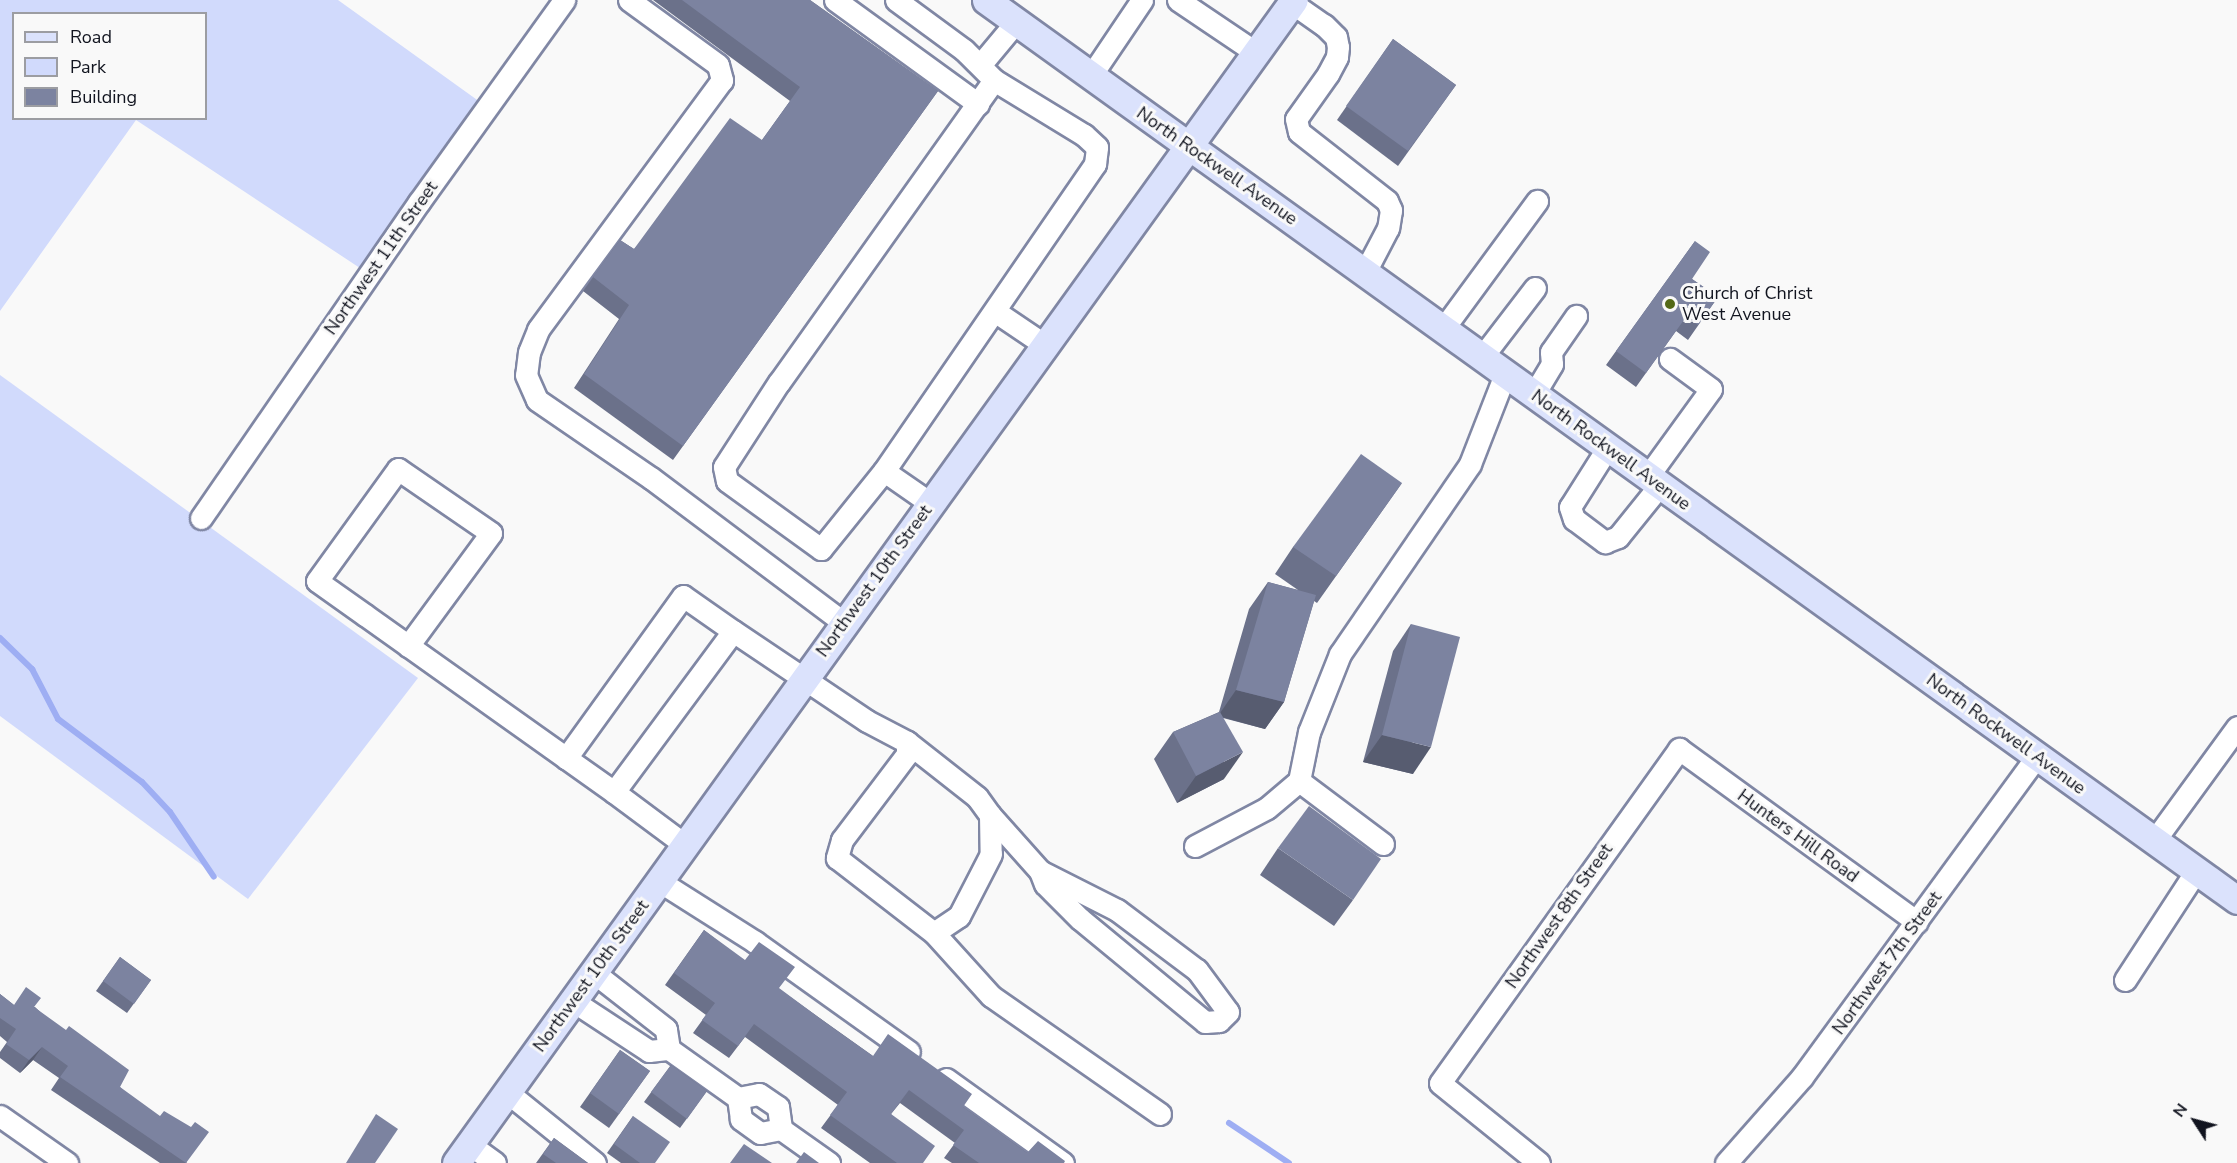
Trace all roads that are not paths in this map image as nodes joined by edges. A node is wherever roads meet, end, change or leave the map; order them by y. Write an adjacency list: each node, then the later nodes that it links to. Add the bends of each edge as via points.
1 (564, 0): 30 (street, Northwest 11th Street, via 418,202)
2 (629, 0): 31 (street, via 718,65 722,80 538,330 529,352 526,375 537,400 651,478)
3 (835, 0): 13 (street)
4 (896, 0): 11 (street)
5 (986, 0): 9 (main road, North Rockwell Avenue)
6 (1142, 0): 12 (street)
7 (1178, 0): 10 (street)
8 (1293, 1): 10 (main road, Northwest 10th Street); 16 (street, via 1336,37 1338,46 1328,74 1296,119 1299,132 1387,201 1391,210 1388,228)
9 (1016, 22): 11 (street); 12 (main road, North Rockwell Avenue)
10 (1255, 52): 14 (main road, Northwest 10th Street)
11 (988, 72): 13 (street); 18 (street, via 1097,147 1088,179)
12 (1090, 77): 14 (main road, North Rockwell Avenue)
13 (978, 104): 27 (street, via 779,382 724,467 727,482 821,549)
14 (1189, 144): 16 (main road, North Rockwell Avenue); 21 (main road, Northwest 10th Street)
15 (1537, 201): 20 (street)
16 (1365, 272): 20 (main road, North Rockwell Avenue)
17 (1535, 288): 22 (street)
18 (996, 312): 21 (street); 27 (street)
19 (1576, 316): 25 (street, via 1551,352 1552,364)
20 (1443, 329): 22 (main road, North Rockwell Avenue)
21 (1045, 345): 29 (main road, Northwest 10th Street)
22 (1482, 357): 24 (main road, North Rockwell Avenue)
23 (1670, 359): 28 (street, via 1711,389)
24 (1505, 374): 25 (main road, North Rockwell Avenue); 40 (street, via 1470,464 1340,654 1310,732)
25 (1534, 394): 26 (main road, North Rockwell Avenue)
26 (1608, 447): 28 (main road, North Rockwell Avenue); 28 (street, via 1570,507 1574,519 1605,542 1618,537)
27 (884, 471): 29 (street)
28 (1654, 480): 38 (main road, North Rockwell Avenue)
29 (930, 503): 31 (main road, Northwest 10th Street)
30 (201, 518)
31 (844, 623): 34 (main road, Northwest 10th Street)
32 (733, 631): 34 (street); 39 (street, via 683,596); 41 (street)
33 (408, 646): 33 (street, via 490,533 398,469 317,581); 39 (street)
34 (803, 680): 36 (street); 44 (main road, Northwest 10th Street)
35 (2237, 727): 43 (street)
36 (907, 742): 42 (street, via 977,797); 52 (street, via 907,754 842,840 837,858)
37 (1678, 749): 51 (street, Hunters Hill Road); 70 (street, Northwest 8th Street, via 1440,1083)
38 (2037, 756): 43 (main road, North Rockwell Avenue); 51 (street, Northwest 7th Street)
39 (566, 758): 41 (street)
40 (1299, 781): 45 (street); 46 (street, via 1267,808)
41 (614, 792): 44 (street)
42 (990, 815): 47 (street); 52 (street, via 991,854 959,916)
43 (2154, 841): 48 (main road, North Rockwell Avenue)
44 (685, 844): 49 (main road, Northwest 10th Street)
45 (1383, 844)
46 (1196, 846)
47 (1040, 871): 47 (street, via 1117,910 1197,970 1228,1012 1219,1021 1205,1022 1080,919 1045,884)
48 (2196, 871): 50 (main road, North Rockwell Avenue); 54 (street)
49 (659, 881): 53 (main road, Northwest 10th Street); 69 (street, via 755,942)
50 (2237, 900)
51 (1917, 922): 71 (street, Northwest 7th Street, via 1802,1077)
52 (934, 933): 61 (street, via 991,996)
53 (593, 972): 55 (main road, Northwest 10th Street); 56 (street)
54 (2126, 981)
55 (573, 1001): 57 (street); 59 (main road, Northwest 10th Street)
56 (637, 1008): 57 (street); 58 (street, via 666,1029)
57 (621, 1031): 58 (street, via 649,1051)
58 (669, 1049): 60 (street)
59 (507, 1092): 64 (main road, Northwest 10th Street); 67 (street)
60 (738, 1098): 63 (street, via 741,1119 760,1133); 63 (street, via 759,1094 778,1107)
61 (1160, 1114)
62 (0, 1116): 65 (street)
63 (781, 1129): 68 (street)
64 (462, 1154): 66 (street)
65 (67, 1163)
66 (495, 1163)
67 (595, 1163)
68 (829, 1163)
69 (1063, 1163)
70 (1539, 1163)
71 (1726, 1163)

